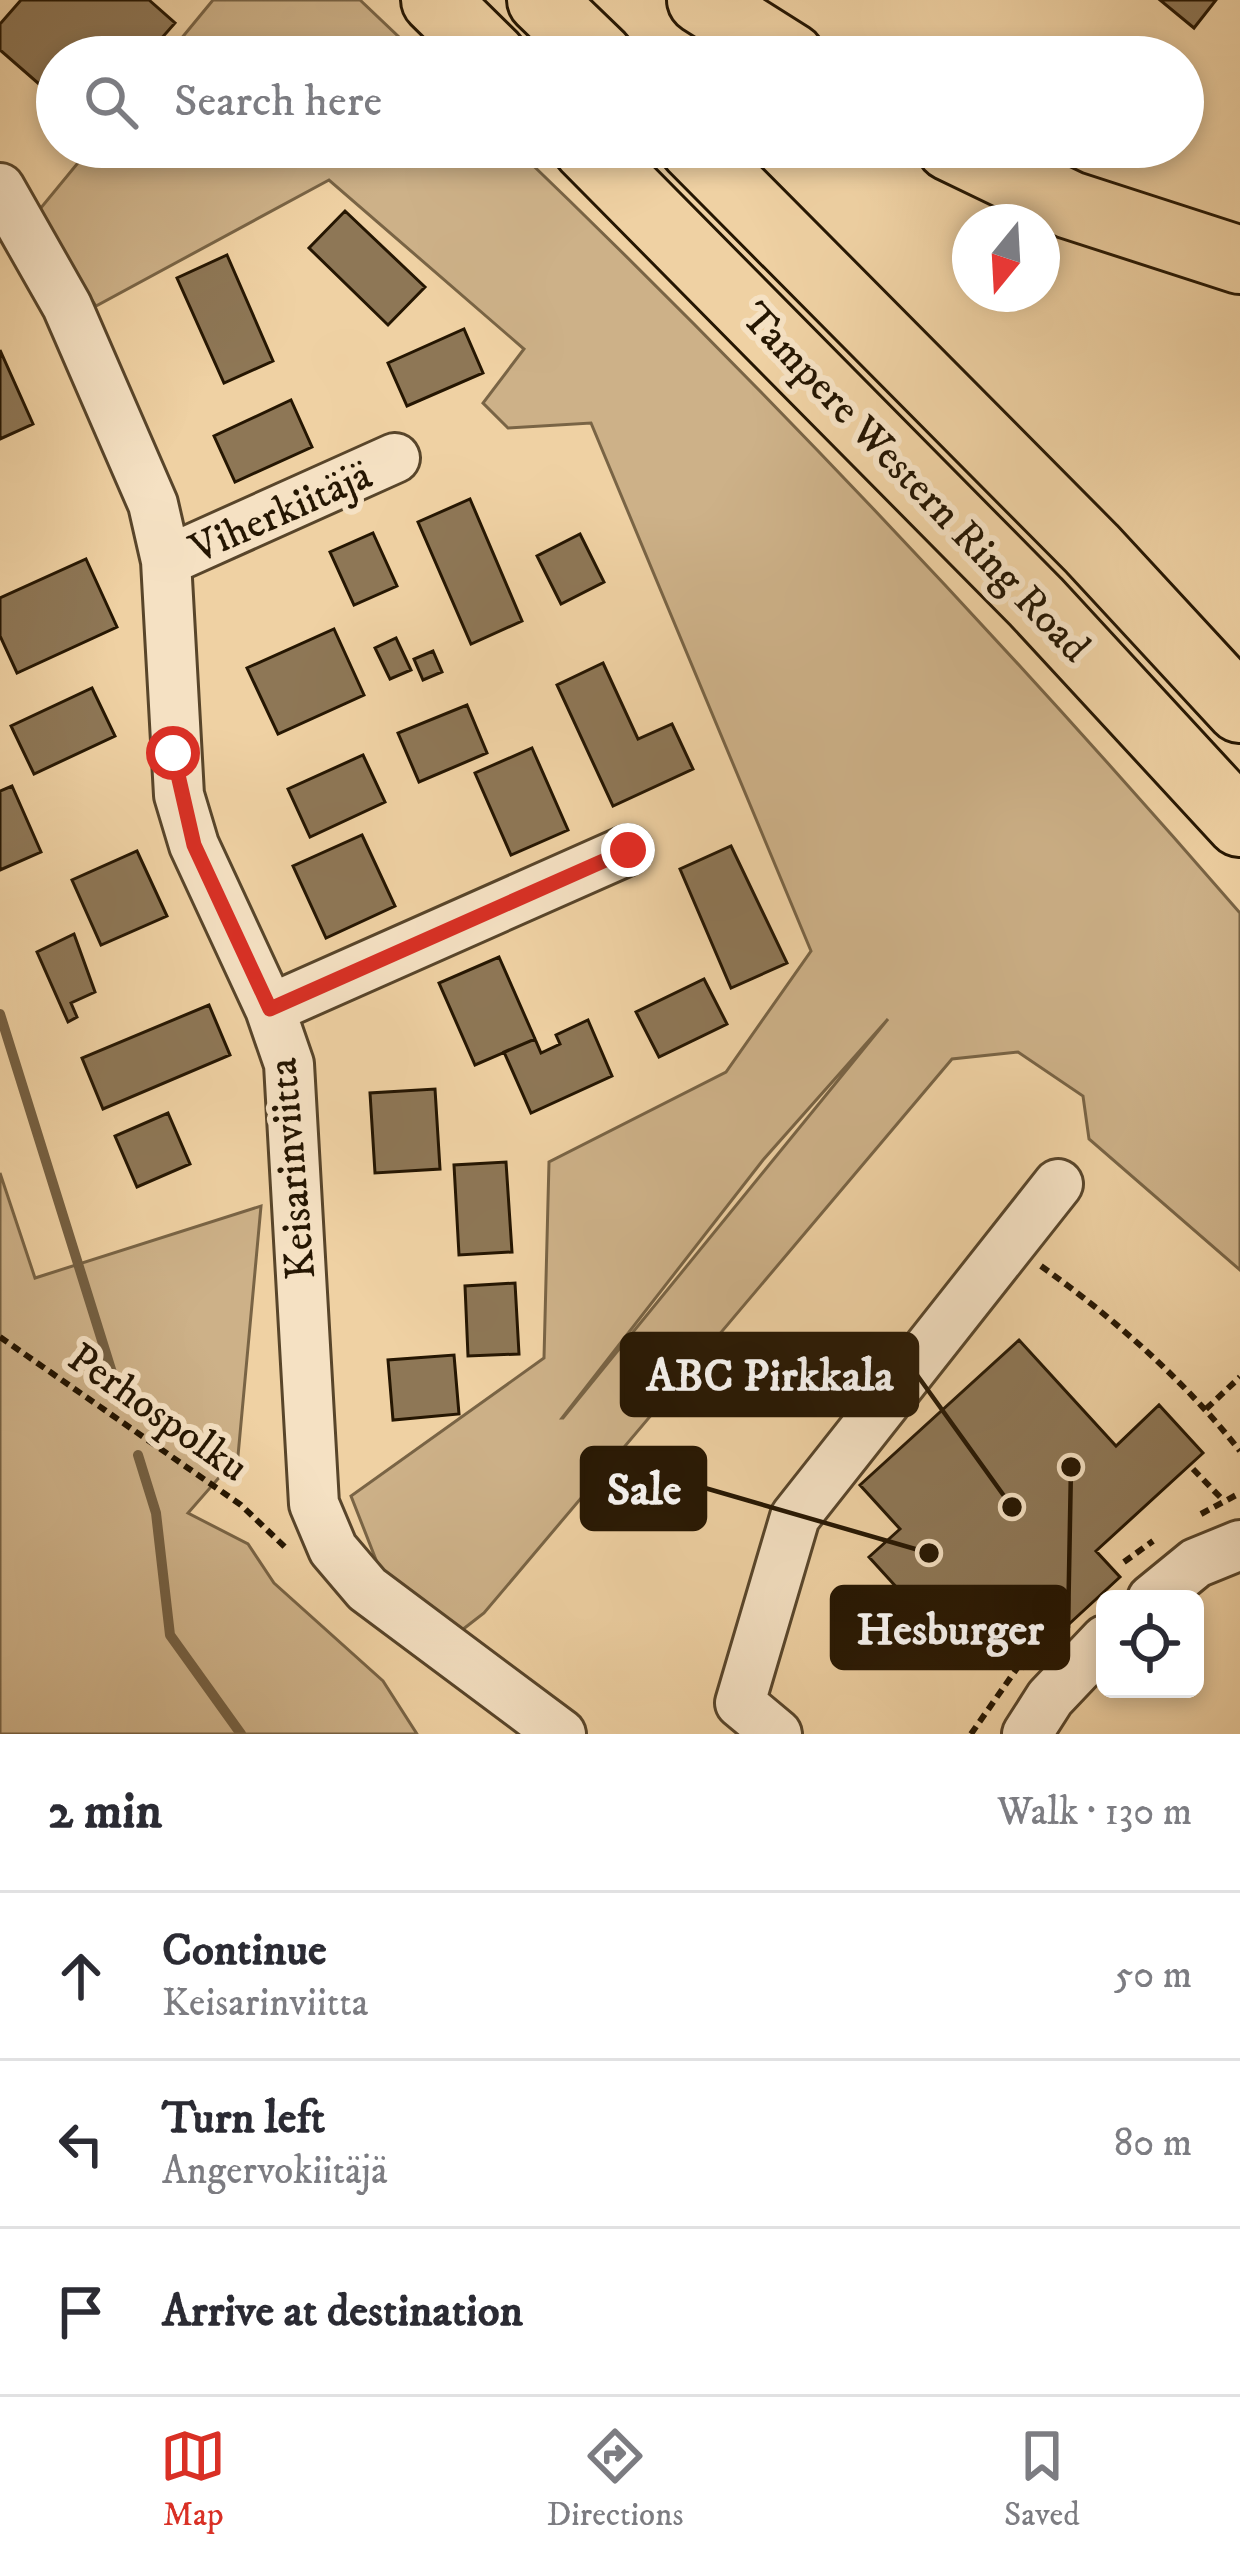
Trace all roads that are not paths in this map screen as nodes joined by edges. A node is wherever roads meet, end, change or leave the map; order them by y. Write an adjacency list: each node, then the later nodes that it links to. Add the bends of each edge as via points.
1 (435, 0): 4 (highway)
2 (542, 0): 5 (highway)
3 (701, 0): 6 (highway)
4 (472, 36)
5 (579, 36)
6 (758, 36)
7 (607, 168): 15 (highway, Tampere Western Ring Road, via 1019,585)
8 (714, 168): 14 (highway, Tampere Western Ring Road)
9 (993, 168): 11 (highway, via 1070,205)
10 (0, 188): 13 (street, Keisarinviitta, via 118,418)
11 (1240, 260)
12 (395, 458): 13 (street, Viherkiitäjä)
13 (166, 561): 17 (street, Keisarinviitta, via 179,796)
14 (1240, 709)
15 (1240, 823)
16 (628, 850): 17 (street)
17 (270, 1009): 22 (street, Keisarinviitta, via 289,1064 308,1446 320,1519 367,1589)
18 (1058, 1184): 23 (street, via 795,1517 740,1703)
19 (1232, 1523): 20 (street)
20 (1163, 1590)
21 (1096, 1649): 24 (street)
22 (561, 1734)
23 (777, 1734)
24 (1027, 1734)

